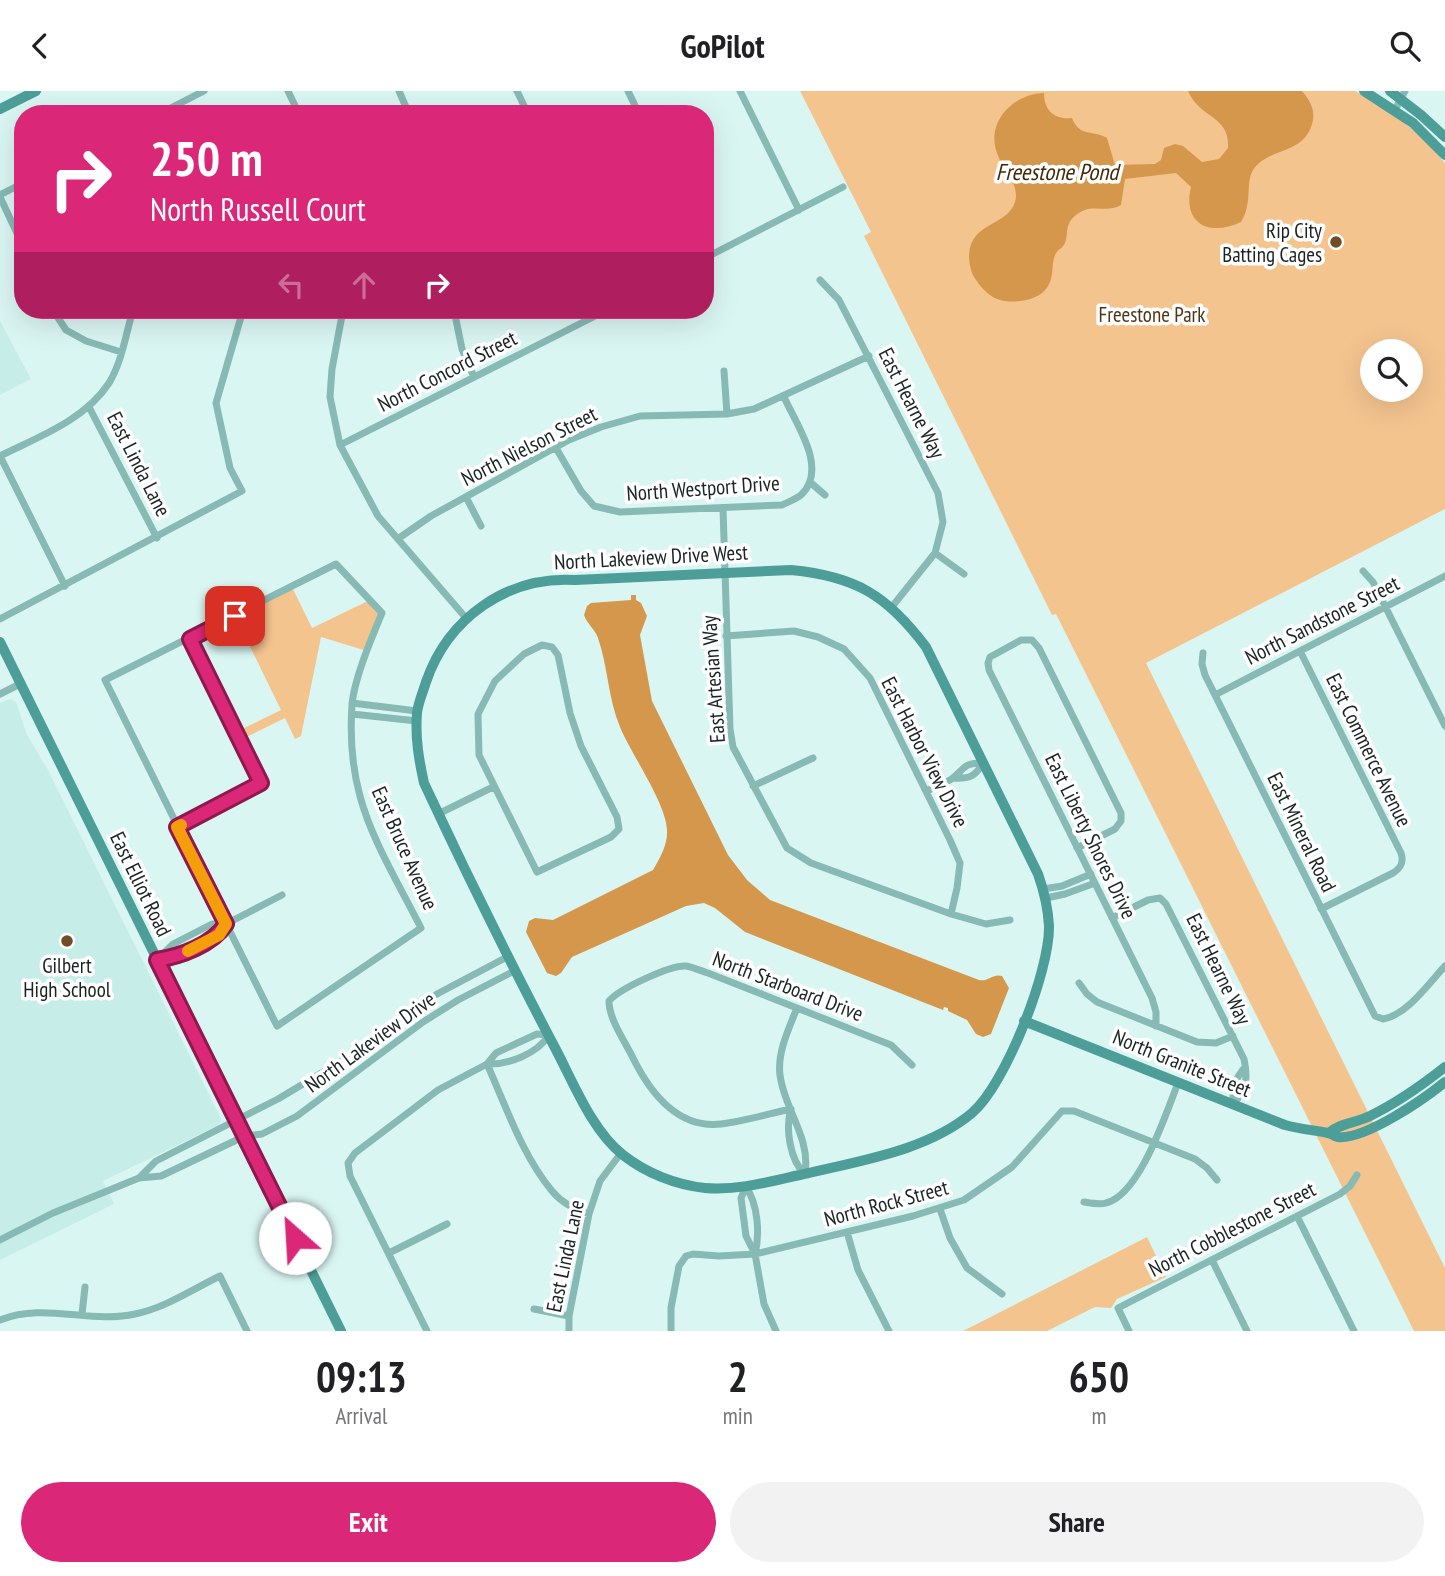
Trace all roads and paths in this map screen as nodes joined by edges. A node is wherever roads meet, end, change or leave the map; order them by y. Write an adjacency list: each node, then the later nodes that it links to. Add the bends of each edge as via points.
1 (36, 91): 9 (street)
2 (204, 91): 8 (street)
3 (740, 91): 15 (street)
4 (1364, 91): 7 (street)
5 (1390, 91): 6 (street); 7 (street)
6 (1403, 95): 10 (street); 11 (street)
7 (1382, 101): 10 (street)
8 (178, 104)
9 (0, 109)
10 (1395, 110): 12 (street)
11 (1445, 137)
12 (1445, 155)
13 (843, 187): 15 (street)
14 (0, 196): 16 (street)
15 (799, 210): 17 (street)
16 (14, 226)
17 (714, 254)
18 (820, 281): 26 (street, East Hearne Way, via 839,300)
19 (59, 319): 25 (street, via 66,330 86,341)
20 (130, 319): 25 (street)
21 (240, 319): 40 (street, via 216,403 230,468 242,491)
22 (340, 319): 32 (street, via 330,397)
23 (456, 319): 28 (street)
24 (589, 319): 28 (street, North Concord Street)
25 (121, 352): 30 (street, via 110,382)
26 (869, 356): 29 (street, North Nielson Street); 42 (street, East Hearne Way, via 938,493 943,522)
27 (724, 371): 31 (street)
28 (474, 377): 32 (street, North Concord Street)
29 (784, 397): 31 (street, North Nielson Street); 35 (street, via 812,458)
30 (89, 407): 34 (street); 40 (street, East Linda Lane)
31 (727, 414): 33 (street, North Nielson Street, via 640,416 601,427)
32 (340, 445): 41 (street, via 378,516)
33 (556, 448): 37 (street, North Nielson Street); 38 (street, North Westport Drive, via 594,506 620,512)
34 (0, 456): 47 (street)
35 (811, 483): 36 (street); 38 (street, North Westport Drive, via 800,497 782,505)
36 (825, 495)
37 (466, 497): 39 (street); 41 (street, North Nielson Street)
38 (723, 508): 44 (street, East Artesian Way)
39 (481, 526)
40 (157, 538): 47 (street)
41 (399, 538): 50 (street)
42 (935, 553): 45 (street); 49 (street, East Hearne Way)
43 (1363, 571): 48 (street)
44 (725, 573): 49 (street, North Lakeview Drive West, via 824,573 854,582); 50 (street, North Lakeview Drive West, via 554,579 508,590); 52 (street, East Artesian Way)
45 (964, 574)
46 (1445, 576): 48 (street, North Sandstone Street)
47 (65, 586): 51 (street)
48 (1385, 607): 55 (street, North Sandstone Street); 63 (street)
49 (891, 608): 65 (street, North Lakeview Drive West, via 926,647)
50 (466, 618): 62 (street, North Lakeview Drive West, via 442,645)
51 (0, 619)
52 (726, 636): 66 (street, East Artesian Way, via 733,747); 68 (street, East Harbor View Drive, via 794,631 844,649 870,678)
53 (190, 639): 60 (street, East Bruce Avenue, via 336,564 382,613); 70 (street, via 261,783); 70 (street, via 105,680)
54 (0, 642): 57 (street, East Elliot Road)
55 (1300, 651): 59 (street, North Sandstone Street); 76 (street, East Commerce Avenue, via 1401,853 1402,865)
56 (1203, 653): 59 (street, East Mineral Road, via 1203,670)
57 (20, 684): 58 (street); 81 (street, East Elliot Road)
58 (0, 694)
59 (1215, 695): 76 (street, East Mineral Road)
60 (352, 703): 61 (street, East Bruce Avenue); 62 (street)
61 (352, 714): 62 (street); 80 (street, East Bruce Avenue, via 353,761 360,797 421,928 277,1026)
62 (417, 716): 69 (street, North Lakeview Drive West, via 417,752 424,783)
63 (1445, 726)
64 (813, 758): 66 (street)
65 (983, 763): 68 (street, via 976,775 953,778); 74 (street, North Lakeview Drive West)
66 (753, 786): 77 (street, East Artesian Way, via 787,848 811,863)
67 (493, 787): 67 (street, via 537,872 619,829 581,746 552,646 539,646 514,663 495,681 478,714 479,755); 69 (street)
68 (927, 791): 77 (street, East Harbor View Drive, via 960,863)
69 (439, 814): 82 (street, North Lakeview Drive West)
70 (177, 827): 80 (street)
71 (1077, 848): 71 (street, East Liberty Shores Drive, via 1115,829 1121,813 1040,648 1032,640 1021,641 993,654 988,663 990,673); 72 (street, East Liberty Shores Drive)
72 (1091, 874): 73 (street, East Liberty Shores Drive); 74 (street)
73 (1095, 883): 74 (street, via 1065,894); 78 (street, East Liberty Shores Drive)
74 (1044, 894): 86 (street, North Lakeview Drive West, via 1049,927 1045,960)
75 (282, 895): 80 (street)
76 (1321, 909): 83 (street, East Mineral Road, via 1373,1013 1383,1019 1394,1016)
77 (951, 914): 79 (street, East Artesian Way, via 986,924)
78 (1112, 918): 87 (street, East Liberty Shores Drive, via 1152,998); 89 (street, East Hearne Way, via 1152,898 1163,901)
79 (1010, 920)
80 (226, 924): 81 (street, via 212,924 173,944); 81 (street, via 219,935 176,957)
81 (157, 960): 97 (street, East Elliot Road)
82 (511, 965): 88 (street, North Lakeview Drive West); 97 (street, North Lakeview Drive, via 437,994 332,1067); 99 (street, North Lakeview Drive, via 424,1021 306,1110 262,1134)
83 (1445, 966)
84 (1079, 983): 87 (street, via 1097,1002)
85 (797, 1008): 91 (street, North Starboard Drive, via 891,1045); 96 (street, via 785,1038 780,1074); 96 (street, North Starboard Drive, via 684,966 654,975 609,1001 611,1015 640,1072 658,1100 676,1112 694,1121 719,1124)
86 (1024, 1021): 94 (street, North Granite Street); 102 (street, North Lakeview Drive West, via 1005,1068 972,1113 915,1145)
87 (1156, 1026): 89 (street, via 1203,1044)
88 (549, 1035): 90 (street, via 537,1034 496,1053); 90 (street, via 543,1045 503,1065); 101 (street, North Lakeview Drive West, via 594,1122)
89 (1233, 1036): 95 (street, East Hearne Way, via 1247,1081)
90 (487, 1063): 109 (street, via 531,1159 553,1193); 114 (street, via 444,1086 348,1163)
91 (912, 1065)
92 (1445, 1067): 98 (street, via 1370,1116)
93 (1445, 1082): 98 (street, North Granite Street, via 1374,1127 1342,1137)
94 (1178, 1083): 95 (street, North Granite Street); 100 (street)
95 (1233, 1104): 98 (street, North Granite Street, via 1293,1128)
96 (790, 1109): 102 (street, via 807,1162)
97 (237, 1121): 99 (street, East Elliot Road); 104 (street, North Lakeview Drive, via 156,1161)
98 (1329, 1133)
99 (245, 1136): 104 (street, North Lakeview Drive, via 161,1176); 124 (street, East Elliot Road)
100 (1154, 1143): 105 (street, via 1201,1163); 107 (street, via 1144,1166 1122,1193 1107,1203); 108 (street, North Rock Street, via 1074,1111 1062,1111 1012,1167 964,1200)
101 (621, 1153): 106 (street, North Lakeview Drive West, via 676,1182 706,1188); 109 (street, East Linda Lane, via 600,1181)
102 (805, 1174): 106 (street, North Lakeview Drive West)
103 (1357, 1175): 110 (street, North Cobblestone Street, via 1343,1192)
104 (139, 1178): 113 (street)
105 (1217, 1179)
106 (746, 1187): 115 (street, via 753,1200 758,1238); 115 (street, via 741,1198 743,1219)
107 (1084, 1202)
108 (940, 1209): 112 (street, North Rock Street); 118 (street, via 967,1268)
109 (589, 1214): 121 (street, East Linda Lane)
110 (1297, 1216): 116 (street, North Cobblestone Street); 132 (street)
111 (447, 1224): 114 (street)
112 (847, 1233): 115 (street, North Rock Street); 129 (street, via 858,1271)
113 (0, 1240)
114 (389, 1253): 125 (street)
115 (755, 1254): 127 (street, North Rock Street, via 685,1256 678,1266); 128 (street, via 764,1304)
116 (1212, 1260): 130 (street, North Cobblestone Street, via 1118,1308); 131 (street)
117 (85, 1287): 120 (street)
118 (1002, 1294)
119 (534, 1309): 121 (street)
120 (82, 1314): 122 (street, via 37,1311); 123 (street, via 134,1315 220,1276)
121 (569, 1316): 126 (street, East Linda Lane)
122 (0, 1320)
123 (247, 1331)
124 (341, 1331)
125 (427, 1331)
126 (569, 1331)
127 (671, 1331)
128 (776, 1331)
129 (889, 1331)
130 (1129, 1331)
131 (1247, 1331)
132 (1354, 1331)

